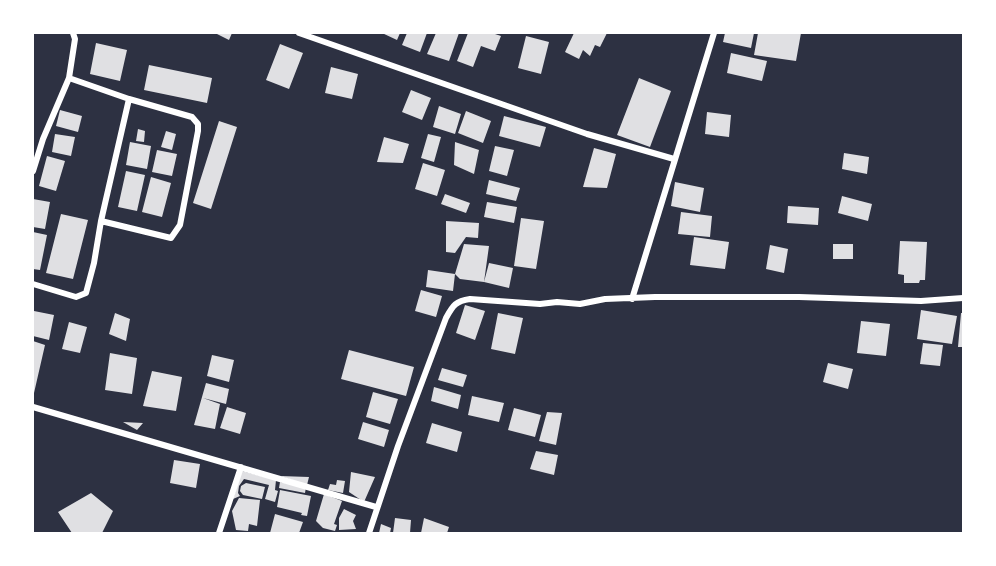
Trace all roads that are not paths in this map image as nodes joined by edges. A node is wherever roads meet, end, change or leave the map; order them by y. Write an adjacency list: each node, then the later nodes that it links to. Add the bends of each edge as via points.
1 (73, 33): 4 (street)
2 (299, 33): 6 (street, via 587,134)
3 (714, 33): 6 (street)
4 (69, 78): 5 (street); 7 (street)
5 (129, 99): 8 (street); 8 (street, via 192,117 198,124 180,225 171,238)
6 (674, 159): 11 (street)
7 (33, 171)
8 (101, 221): 9 (street, via 86,293 76,297)
9 (33, 284)
10 (963, 298): 11 (street)
11 (632, 299): 14 (street, via 540,304 470,299 453,304)
12 (33, 407): 13 (street)
13 (241, 467): 14 (street); 15 (street)
14 (376, 507): 16 (street)
15 (219, 533)
16 (369, 533)

